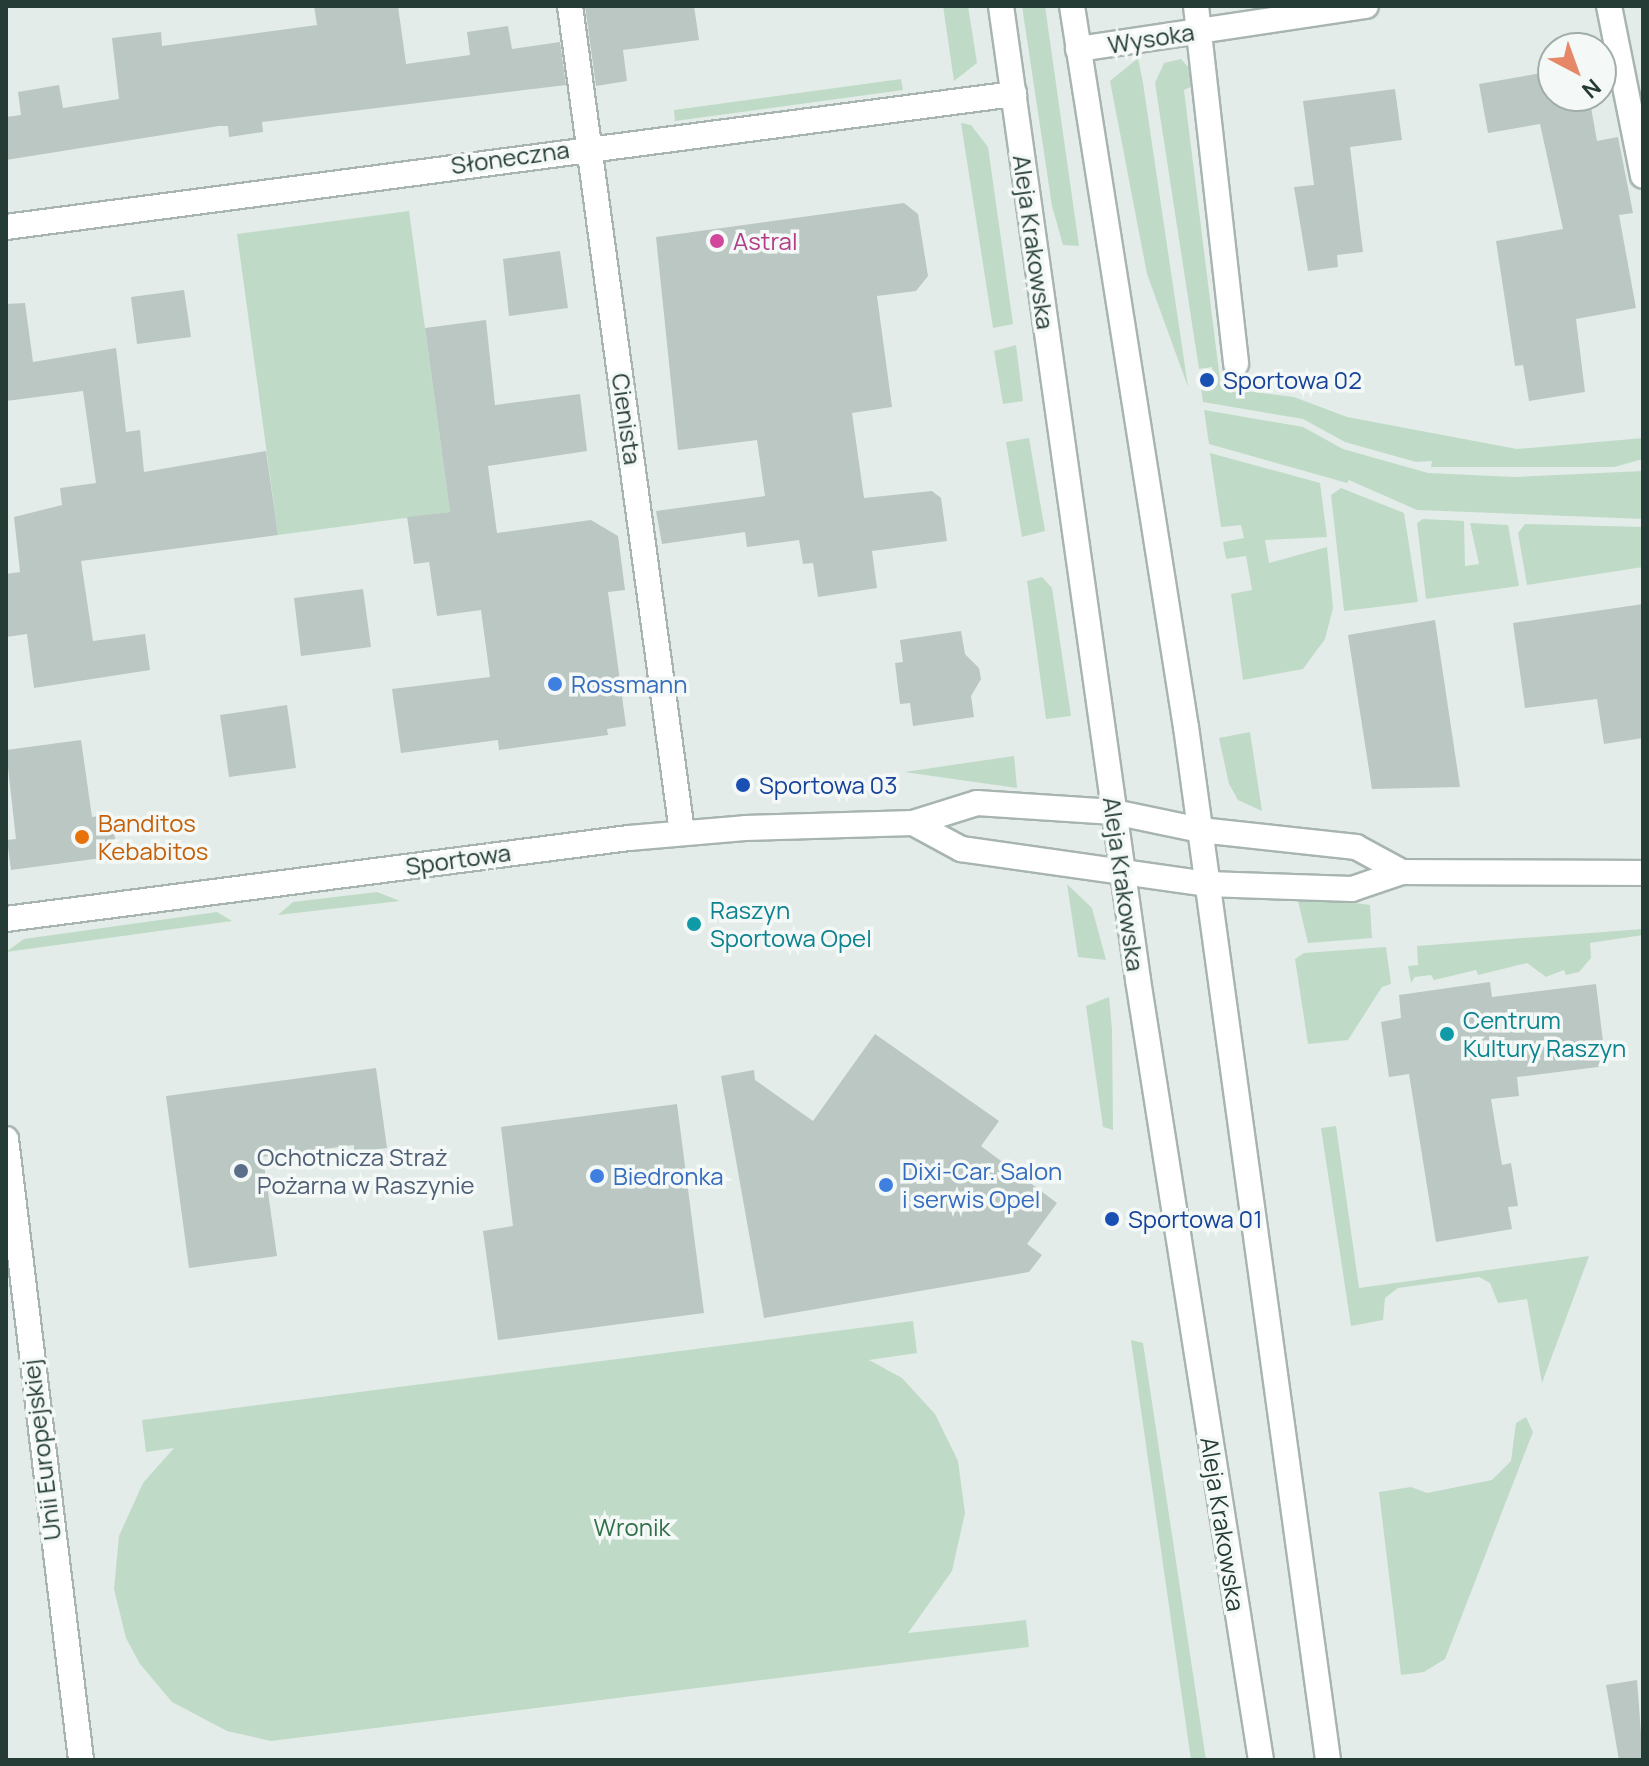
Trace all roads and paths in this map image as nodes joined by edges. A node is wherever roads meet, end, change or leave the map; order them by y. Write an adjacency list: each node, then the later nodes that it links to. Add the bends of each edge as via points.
1 (570, 6): 9 (street, Cienista)
2 (1001, 6): 8 (street, Aleja Krakowska)
3 (1072, 6): 7 (street)
4 (1366, 6): 6 (street, Wysoka)
5 (1609, 6): 10 (street)
6 (1198, 18): 7 (street, Wysoka); 12 (street)
7 (1078, 49): 15 (street)
8 (1014, 94): 9 (street, Słoneczna); 13 (street, Aleja Krakowska)
9 (588, 147): 11 (street, Słoneczna); 16 (street, Cienista)
10 (1643, 176)
11 (6, 227)
12 (1236, 364)
13 (1114, 812): 14 (street, Sportowa, via 977,803); 15 (street, Sportowa); 19 (street, Aleja Krakowska)
14 (913, 823): 16 (street, Sportowa); 19 (street, via 961,849)
15 (1200, 830): 17 (street, Sportowa, via 1356,847); 20 (street)
16 (682, 832): 21 (street, Sportowa)
17 (1402, 872): 18 (street); 20 (street, via 1352,889)
18 (1643, 873)
19 (1123, 875): 20 (street); 24 (street, Aleja Krakowska)
20 (1207, 884): 25 (street)
21 (6, 919)
22 (6, 1139): 23 (street, Unii Europejskiej)
23 (81, 1760)
24 (1261, 1760)
25 (1328, 1760)

